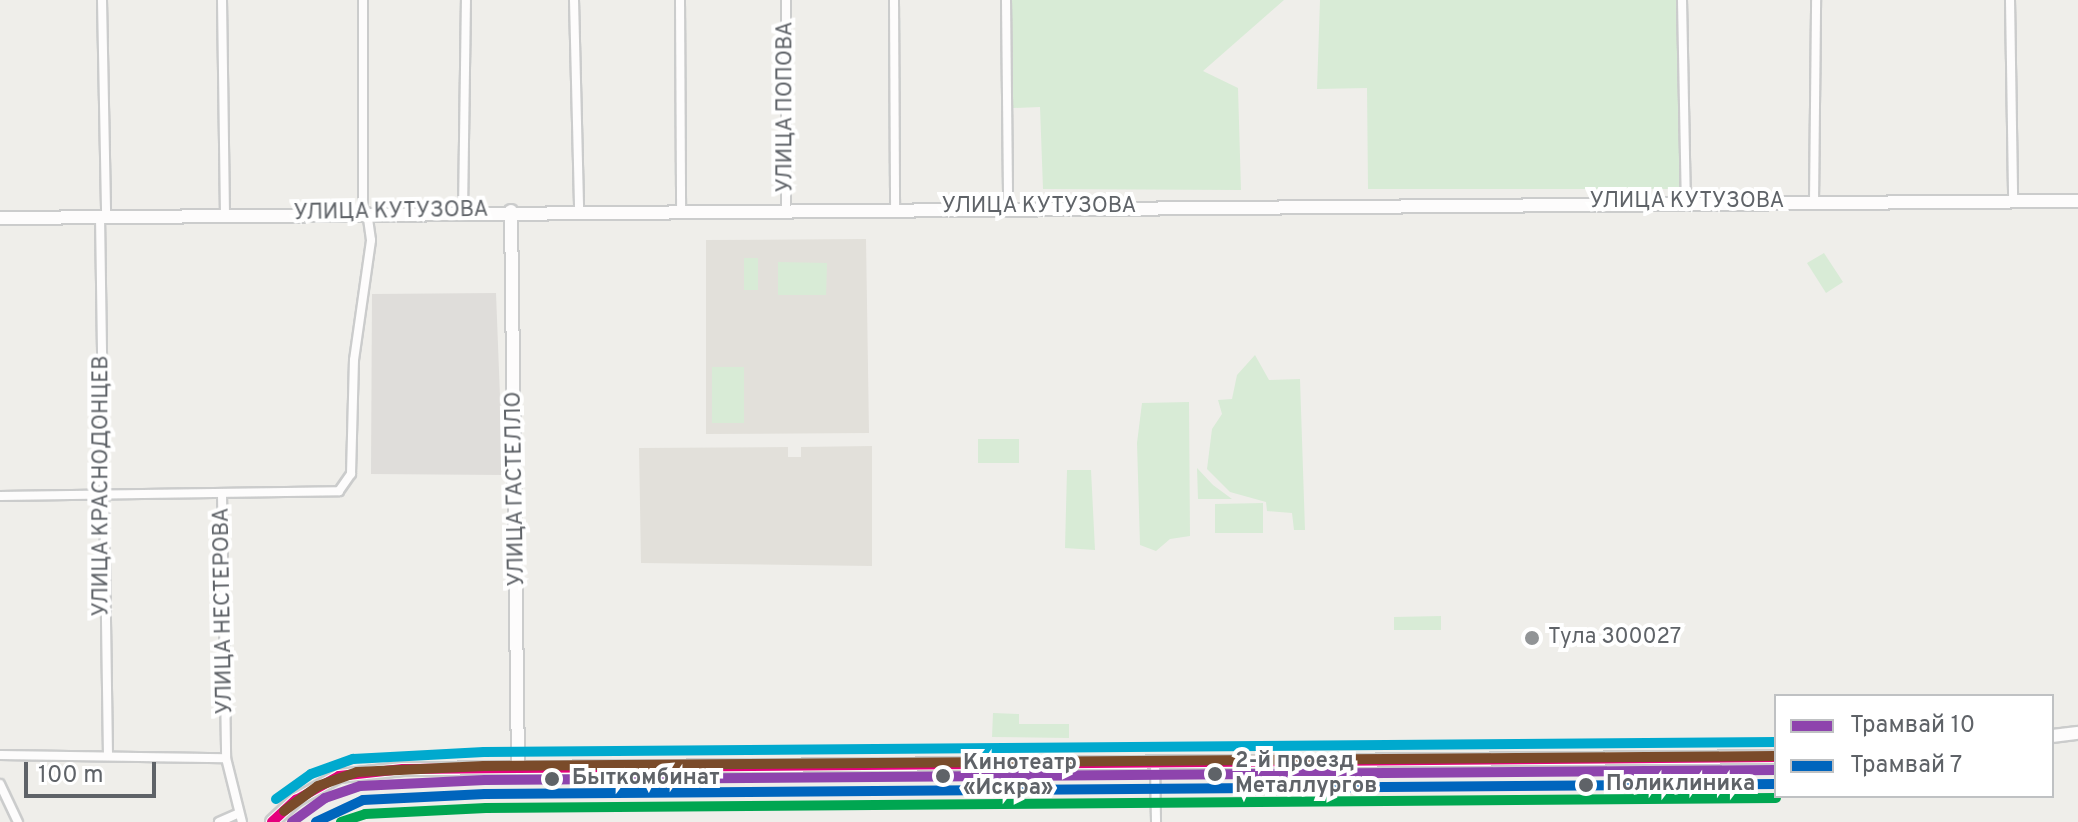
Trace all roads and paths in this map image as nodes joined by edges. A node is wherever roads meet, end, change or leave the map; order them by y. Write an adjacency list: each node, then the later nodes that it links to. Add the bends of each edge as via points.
1 (102, 0): 26 (street, УЛИЦА КРАСНОДОНЦЕВ)
2 (222, 0): 25 (street)
3 (363, 0): 20 (street)
4 (466, 0): 21 (street)
5 (574, 0): 22 (street)
6 (680, 0): 23 (street)
7 (786, 0): 24 (street, УЛИЦА ПОПОВА)
8 (894, 0): 18 (street)
9 (1006, 0): 17 (street)
10 (1682, 0): 14 (street)
11 (1816, 0): 15 (street)
12 (2010, 0): 16 (street)
13 (2078, 201): 16 (main road, УЛИЦА КУТУЗОВА)
14 (1686, 202): 15 (main road, УЛИЦА КУТУЗОВА); 17 (main road, УЛИЦА КУТУЗОВА)
15 (1814, 202): 16 (main road, УЛИЦА КУТУЗОВА)
16 (2013, 202)
17 (1008, 207): 18 (main road, УЛИЦА КУТУЗОВА)
18 (895, 208): 24 (main road, УЛИЦА КУТУЗОВА)
19 (511, 211): 21 (main road, УЛИЦА КУТУЗОВА); 22 (main road, УЛИЦА КУТУЗОВА); 38 (main road, УЛИЦА ГАСТЕЛЛО)
20 (365, 212): 21 (main road, УЛИЦА КУТУЗОВА); 25 (main road, УЛИЦА КУТУЗОВА); 28 (street, via 371,240 354,360 351,474 339,491)
21 (463, 212)
22 (579, 212): 23 (main road, УЛИЦА КУТУЗОВА)
23 (681, 213): 24 (main road, УЛИЦА КУТУЗОВА)
24 (786, 213)
25 (225, 214): 26 (main road, УЛИЦА КУТУЗОВА)
26 (103, 216): 27 (main road, УЛИЦА КУТУЗОВА); 30 (street, УЛИЦА КРАСНОДОНЦЕВ)
27 (0, 218)
28 (222, 494): 30 (street); 36 (street, УЛИЦА НЕСТЕРОВА)
29 (0, 496): 30 (street)
30 (102, 497): 34 (street, УЛИЦА КРАСНОДОНЦЕВ)
31 (2078, 733): 32 (main road)
32 (2054, 736)
33 (0, 755): 34 (street)
34 (108, 756): 36 (street)
35 (1774, 757): 37 (main road)
36 (226, 758): 40 (street, УЛИЦА НЕСТЕРОВА)
37 (1155, 763): 38 (main road); 44 (street)
38 (518, 766): 43 (main road, via 339,776 296,800)
39 (0, 784): 41 (street)
40 (239, 818): 42 (street)
41 (16, 821)
42 (219, 822)
43 (272, 822)
44 (1156, 822)

